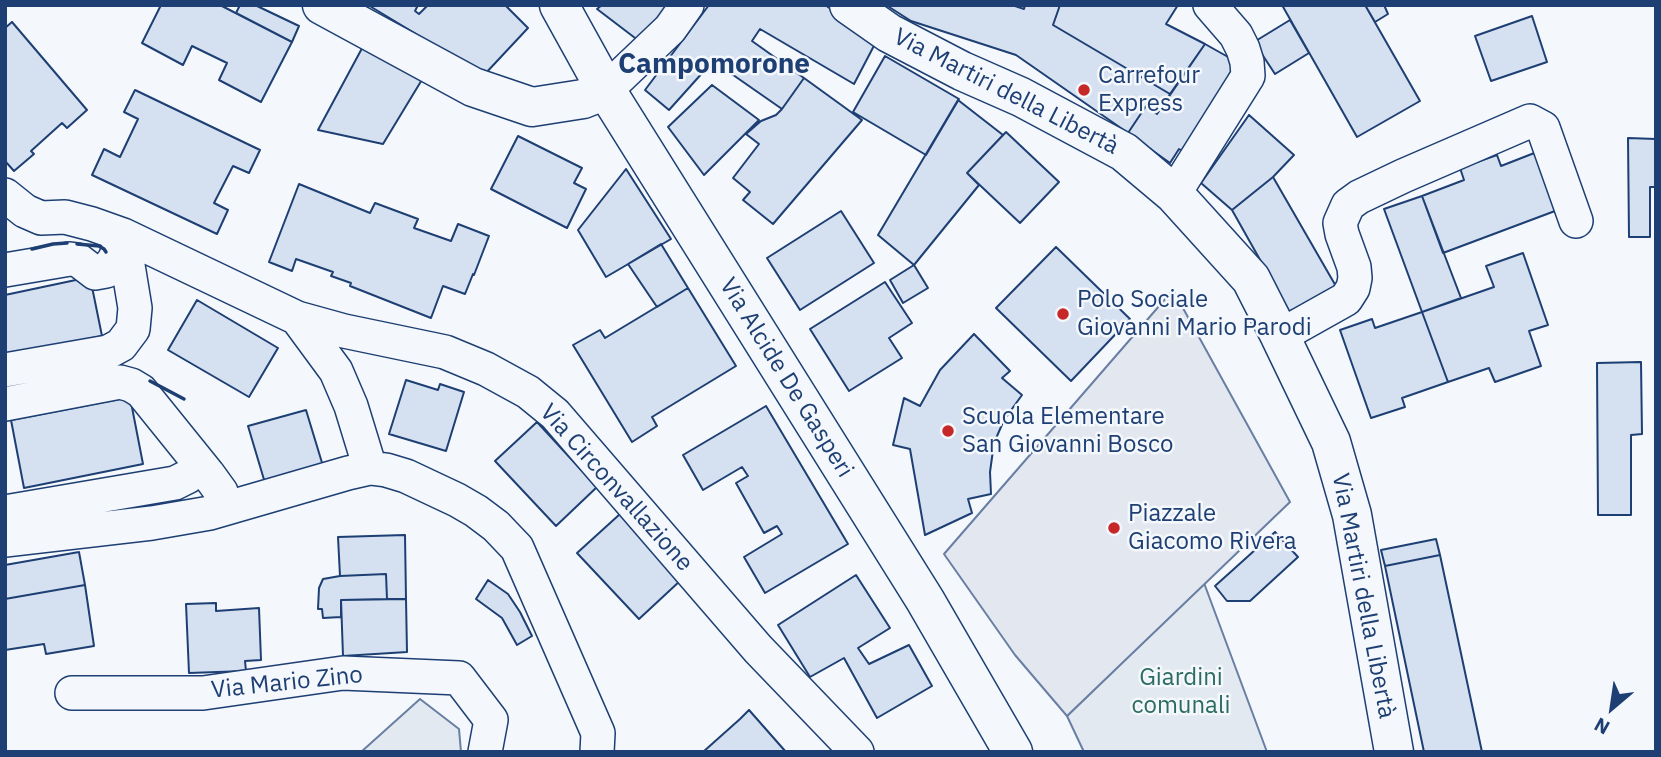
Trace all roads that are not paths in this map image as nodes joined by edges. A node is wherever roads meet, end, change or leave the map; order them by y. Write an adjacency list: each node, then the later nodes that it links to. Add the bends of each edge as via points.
1 (322, 5): 6 (main road, via 472,88 532,107 583,99)
2 (559, 5): 6 (main road, Via Alcide De Gasperi)
3 (687, 5): 6 (street, via 670,29)
4 (849, 5): 7 (main road, Via Martiri della Libertà, via 889,33 1124,152)
5 (1210, 5): 7 (street, via 1236,35 1248,76)
6 (606, 90): 25 (main road, Via Alcide De Gasperi, via 925,600)
7 (1174, 194): 13 (main road, Via Martiri della Libertà, via 1251,279)
8 (5, 195): 10 (street, Via Circonvallazione, via 41,218 65,217)
9 (1576, 220): 13 (street, via 1543,128 1530,121 1348,205 1340,223 1354,267 1353,288 1346,299)
10 (123, 235): 11 (street, via 106,271 95,273 70,259); 12 (street, Via Circonvallazione); 14 (street, via 135,308 133,329 121,345 108,352)
11 (5, 270)
12 (297, 318): 17 (street, via 336,371); 24 (street, Via Circonvallazione, via 444,352 528,392 555,414 758,649)
13 (1280, 336): 26 (main road, Via Martiri della Libertà, via 1331,442 1352,514)
14 (5, 370)
15 (5, 404): 16 (street, via 120,382 131,385 141,391)
16 (201, 466): 18 (street); 19 (street, via 174,483)
17 (370, 468): 18 (street); 23 (street, via 407,476 457,499 496,526 517,548 598,733)
18 (227, 508): 20 (street, via 152,523)
19 (5, 513)
20 (5, 540)
21 (72, 693): 22 (street, Via Mario Zino, via 203,693 343,673 459,678 491,720)
22 (485, 752)
23 (597, 752)
24 (857, 752)
25 (1013, 752)
26 (1394, 752)

